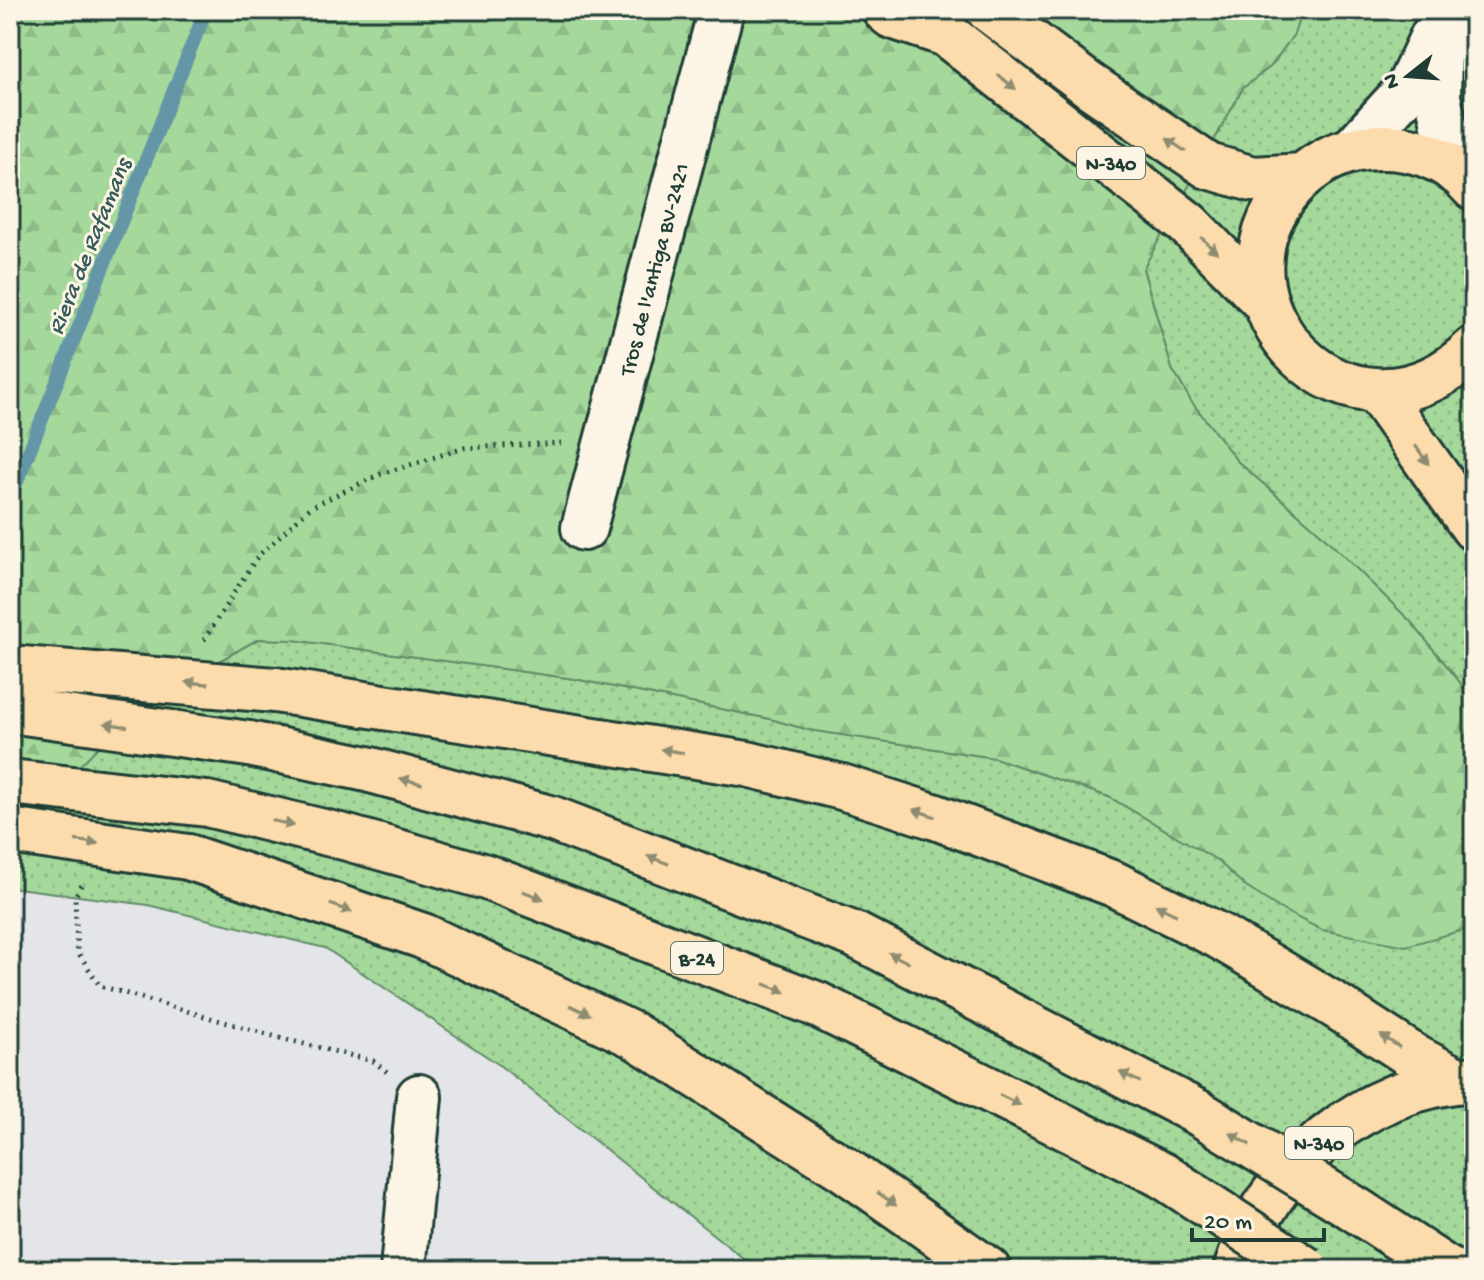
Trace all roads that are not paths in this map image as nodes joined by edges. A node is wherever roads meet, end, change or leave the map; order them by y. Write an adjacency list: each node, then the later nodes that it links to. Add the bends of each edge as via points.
1 (721, 10): 12 (street, Tros de l'antiga BV-2421)
2 (885, 10): 5 (main road, via 892,16)
3 (989, 10): 7 (main road, N-340, one-way to 3, via 1253,179 1208,166)
4 (1440, 17): 6 (street, via 1408,89); 8 (street, via 1438,97)
5 (941, 22): 9 (main road, N-340, one-way to 9, via 1188,224)
6 (1353, 149): 7 (main road, N-340); 8 (main road, N-340, via 1414,150 1443,161)
7 (1302, 176): 9 (main road, N-340, via 1277,209 1263,248)
8 (1464, 179)
9 (1266, 303): 11 (main road, N-340, via 1285,340 1314,369 1341,384)
10 (1474, 349): 11 (main road, N-340, via 1430,382)
11 (1377, 391): 13 (main road, one-way to 13)
12 (584, 528)
13 (1474, 528)
14 (10, 668): 18 (main road, one-way to 14, bridge, via 1416,1058 1219,936 1114,884 842,787 747,764 275,690)
15 (10, 710): 24 (main road, one-way to 15, bridge, via 1199,1113 855,935 553,819 367,769 249,744)
16 (10, 782): 23 (main road, B-24, one-way to 23, bridge, via 207,804 486,877 816,1004 1162,1175)
17 (10, 831): 21 (main road, one-way to 21, bridge, via 188,857 423,936 633,1035 844,1169)
18 (1466, 1080): 22 (main road, N-340, via 1379,1103 1311,1149 1260,1213)
19 (419, 1097): 20 (street)
20 (403, 1270)
21 (988, 1270)
22 (1236, 1270)
23 (1307, 1270)
24 (1448, 1270)

